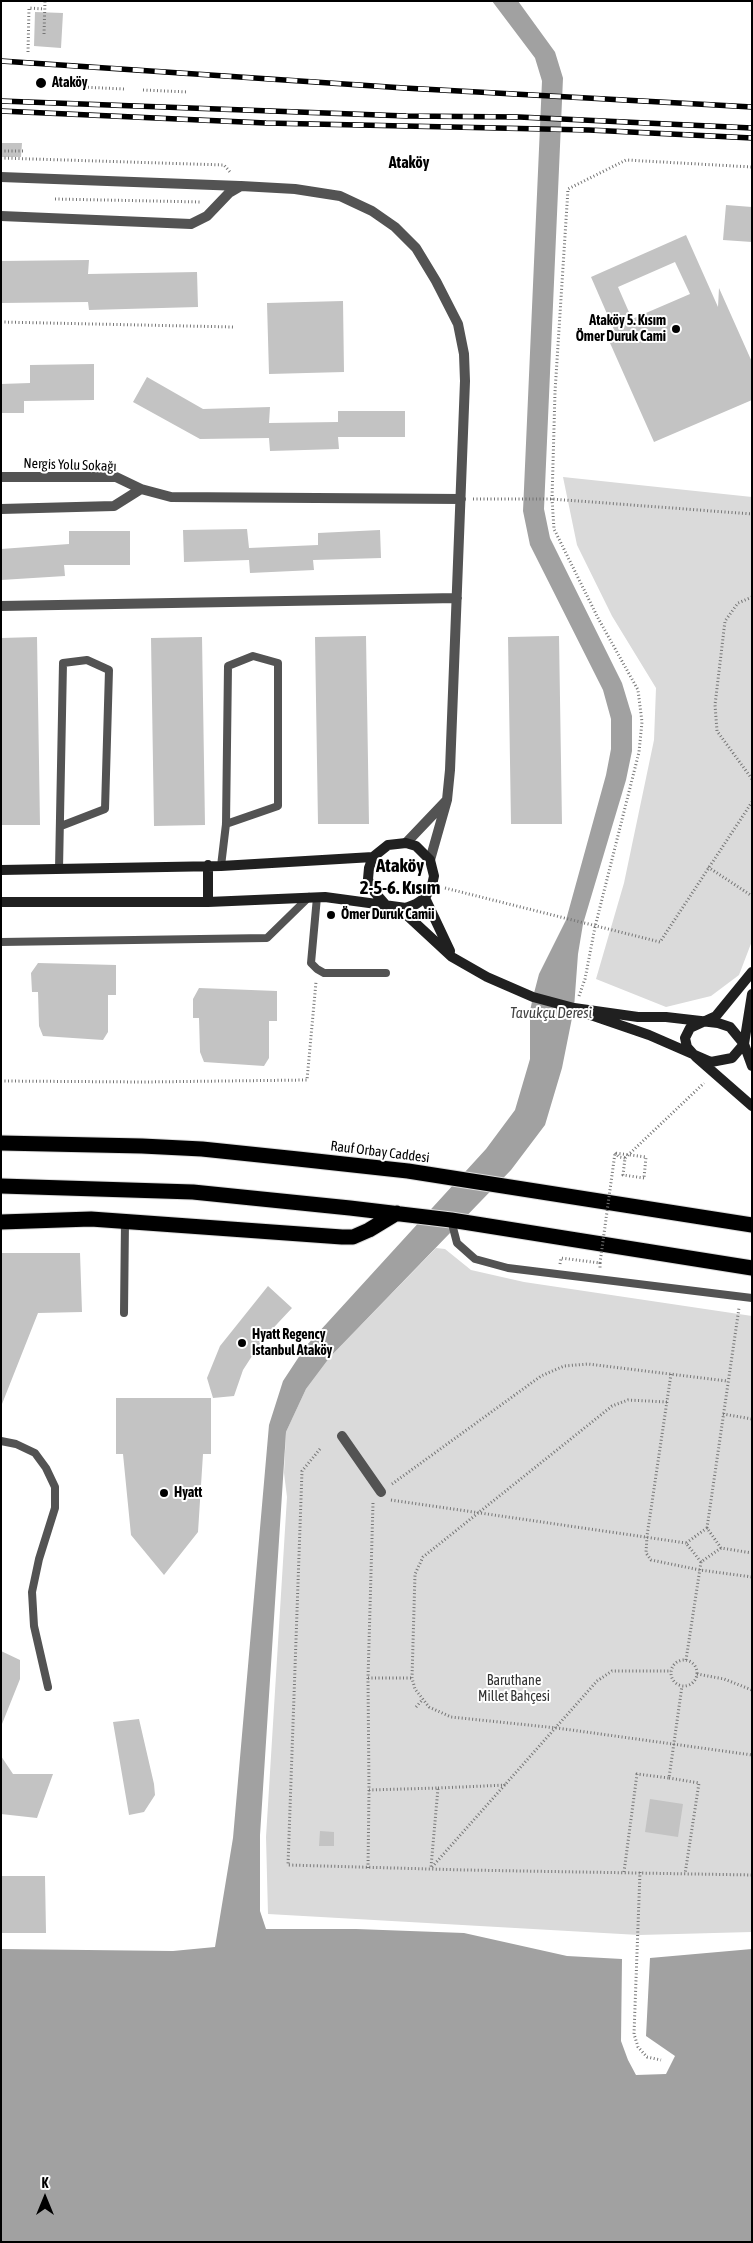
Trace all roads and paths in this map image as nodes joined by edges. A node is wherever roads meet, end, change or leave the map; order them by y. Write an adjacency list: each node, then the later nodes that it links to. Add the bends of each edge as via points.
1 (44, 1): 2 (path)
2 (44, 9): 3 (path); 4 (path, via 29,8)
3 (44, 34)
4 (28, 52)
5 (81, 87): 6 (path)
6 (124, 89)
7 (143, 90): 8 (path)
8 (188, 92)
9 (1, 150): 10 (path)
10 (24, 151)
11 (1, 158): 14 (path, via 224,165)
12 (752, 167): 23 (path, via 626,160 568,190 555,392)
13 (1, 177): 14 (street)
14 (241, 186): 16 (street); 22 (street, via 340,196 372,211 395,227 416,248 458,324 464,354)
15 (55, 199): 16 (path)
16 (220, 202): 17 (street, via 207,216 191,224)
17 (1, 216)
18 (1, 322): 19 (path)
19 (233, 327)
20 (1, 477): 21 (street, Nergis Yolu Sokağı, via 116,477)
21 (141, 489): 22 (street, Nergis Yolu Sokağı, via 171,497); 24 (street, via 114,506)
22 (461, 499): 23 (path); 27 (street)
23 (552, 499): 25 (path); 50 (path, via 554,529 638,690 642,722 640,752)
24 (1, 509)
25 (752, 514)
26 (752, 597): 29 (path, via 738,602 725,621 715,704 716,731)
27 (457, 598): 28 (street); 30 (street)
28 (1, 606)
29 (752, 779)
30 (447, 800): 34 (street); 36 (street)
31 (752, 802): 39 (path)
32 (226, 824): 32 (lane, via 278,806 278,663 253,656 228,666); 38 (lane)
33 (61, 826): 33 (lane, via 105,809 109,670 87,660 64,662); 40 (lane)
34 (406, 843): 35 (street, via 388,846); 36 (street, via 416,846)
35 (374, 857): 38 (street); 48 (street, via 368,879 371,888)
36 (430, 860): 42 (street)
37 (208, 865): 38 (street); 40 (street); 47 (street)
38 (222, 866)
39 (708, 867): 43 (path); 50 (path, via 660,942)
40 (59, 869): 41 (street)
41 (1, 870)
42 (432, 885): 45 (street); 50 (path)
43 (752, 896)
44 (313, 897): 47 (street); 48 (street); 51 (lane, via 267,938); 53 (lane, via 311,963)
45 (425, 898): 49 (street, via 406,908); 52 (street)
46 (1, 902): 47 (street)
47 (208, 902)
48 (386, 904): 49 (street)
49 (398, 907): 52 (street)
50 (595, 927): 57 (path, via 586,979)
51 (1, 942)
52 (452, 957): 57 (street, via 533,997)
53 (317, 969): 55 (lane, via 324,973); 63 (path, via 307,1080)
54 (752, 972): 58 (street, via 716,1016)
55 (386, 973)
56 (752, 994): 59 (street)
57 (574, 1008): 58 (street, via 638,1017); 60 (street, via 678,1047)
58 (702, 1020): 59 (street, via 730,1027); 60 (street, via 690,1028 685,1038 687,1047)
59 (744, 1044): 60 (street, via 732,1058 711,1062); 61 (street)
60 (696, 1057): 62 (street)
61 (752, 1066)
62 (715, 1073): 64 (street); 67 (path)
63 (1, 1081)
64 (752, 1106)
65 (1, 1143): 73 (highway, Rauf Orbay Caddesi, via 202,1149 408,1172)
66 (616, 1154): 67 (path); 67 (path, bridge, via 646,1157 644,1178 623,1175); 74 (path, bridge, via 600,1263)
67 (625, 1158)
68 (1, 1186): 69 (highway, via 193,1192)
69 (398, 1214): 70 (highway); 71 (highway, via 353,1237)
70 (451, 1220): 75 (highway); 76 (lane, via 458,1243 475,1259 508,1268)
71 (125, 1221): 72 (highway); 78 (lane)
72 (1, 1222)
73 (752, 1225)
74 (561, 1258)
75 (752, 1268)
76 (740, 1296): 77 (lane); 80 (path)
77 (752, 1298)
78 (124, 1313)
79 (671, 1374): 80 (path); 81 (path); 87 (path, via 588,1364 564,1366 541,1376)
80 (727, 1382): 82 (path)
81 (667, 1402): 88 (path, via 628,1400 612,1406); 90 (path)
82 (722, 1414): 83 (path); 89 (path)
83 (752, 1419)
84 (342, 1436): 87 (street)
85 (1, 1441): 103 (lane, via 35,1453 55,1487 55,1508 38,1559 32,1592 34,1626)
86 (320, 1449): 114 (path, via 302,1471 288,1864)
87 (377, 1495): 88 (path); 100 (path)
88 (478, 1512): 90 (path); 101 (path, via 423,1557 415,1574)
89 (707, 1528): 91 (path); 92 (path)
90 (647, 1536): 91 (path); 95 (path, via 646,1553 651,1560)
91 (686, 1542): 94 (path)
92 (721, 1548): 93 (path); 94 (path)
93 (752, 1553)
94 (701, 1562): 95 (path)
95 (700, 1570): 96 (path); 97 (path)
96 (752, 1577)
97 (686, 1660): 98 (path, via 675,1664); 99 (path, via 694,1666)
98 (671, 1671): 102 (path, via 675,1682); 107 (path, via 612,1671 597,1681)
99 (697, 1674): 102 (path, via 690,1684); 104 (path, via 724,1679)
100 (368, 1678): 101 (path); 113 (path)
101 (412, 1678): 105 (path)
102 (682, 1686): 108 (path)
103 (48, 1687)
104 (752, 1690)
105 (423, 1699): 106 (path); 107 (path, via 429,1708 452,1717)
106 (416, 1707)
107 (557, 1728): 108 (path); 111 (path)
108 (674, 1746): 109 (path); 110 (path)
109 (752, 1755)
110 (669, 1778): 116 (path, via 637,1774); 118 (path, via 699,1783)
111 (507, 1784): 112 (path); 115 (path)
112 (438, 1788): 113 (path); 115 (path)
113 (369, 1790): 114 (path)
114 (368, 1868): 115 (path)
115 (431, 1868): 116 (path)
116 (624, 1872): 117 (path)
117 (640, 1872): 118 (path); 120 (path, via 634,2034 638,2047 647,2057)
118 (685, 1874): 119 (path)
119 (752, 1875)
120 (661, 2060)

